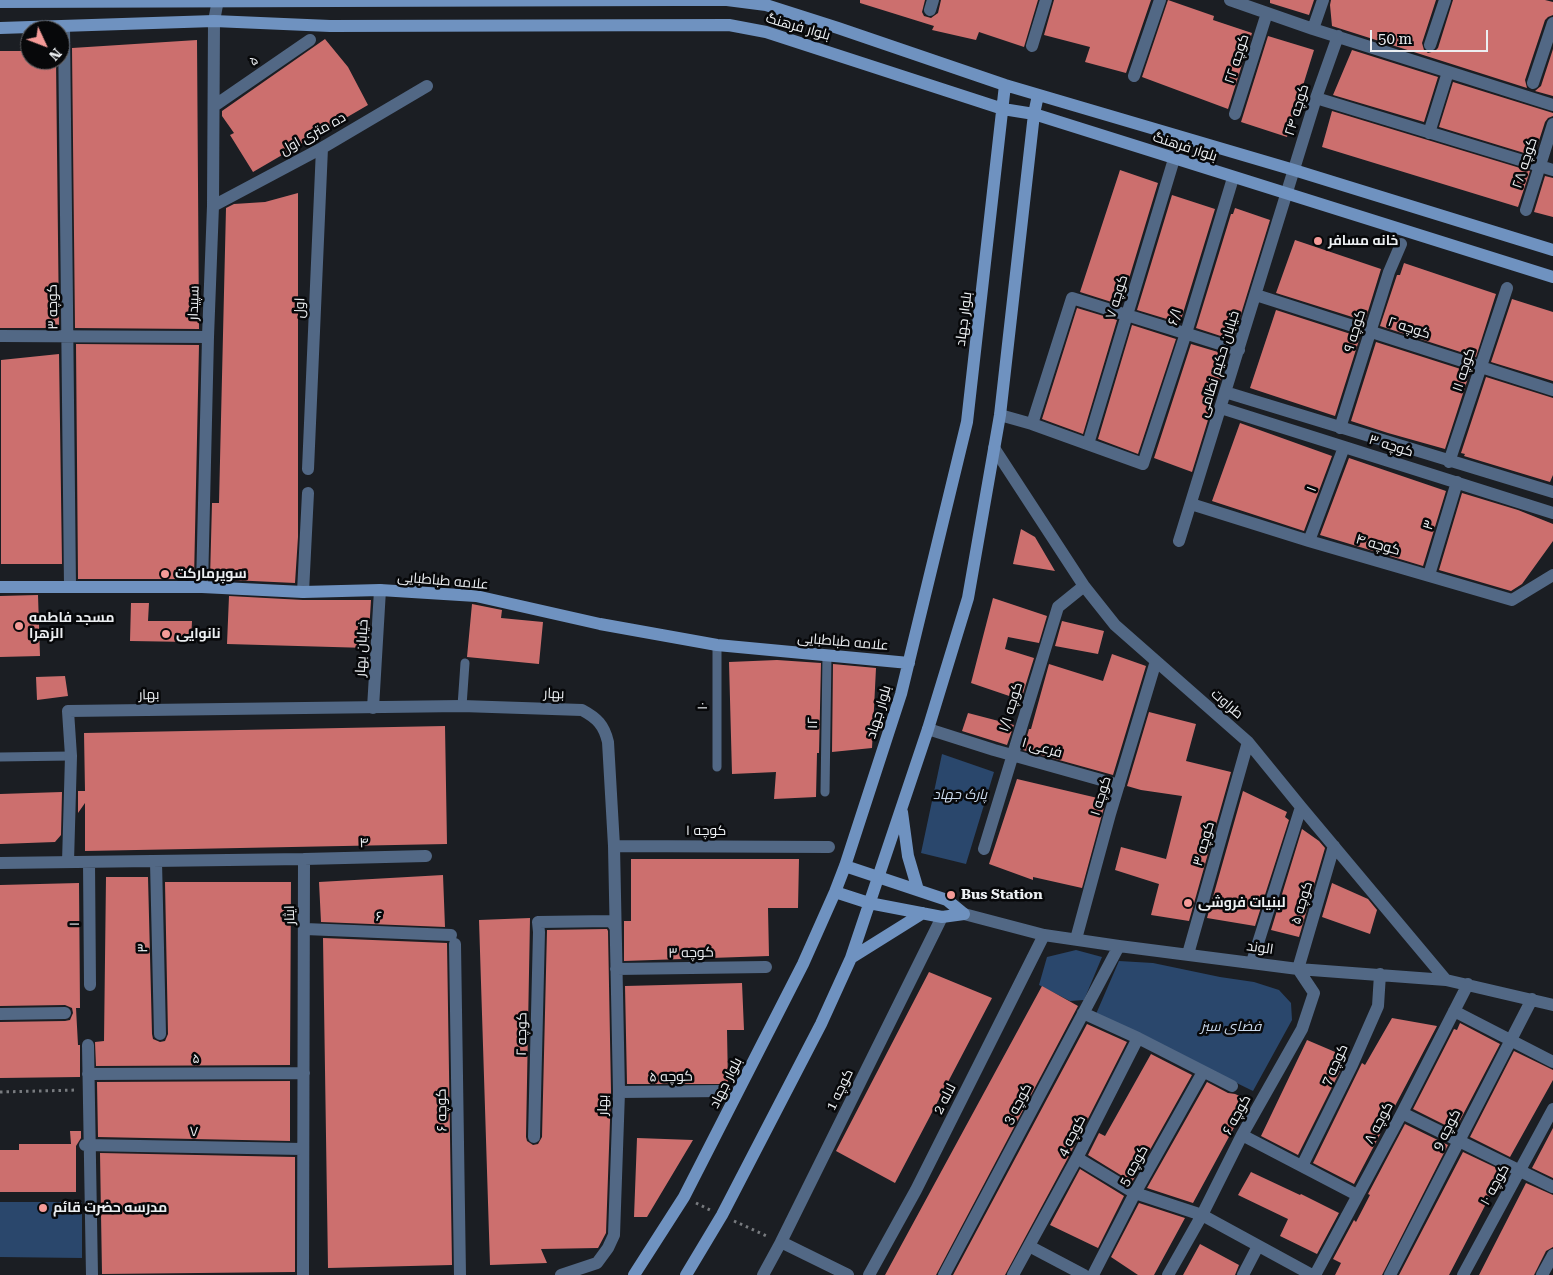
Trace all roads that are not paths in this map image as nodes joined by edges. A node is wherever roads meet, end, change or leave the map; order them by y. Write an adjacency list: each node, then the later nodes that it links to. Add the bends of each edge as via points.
1 (321, 0): 10 (main road, بلوار فرهنگ); 11 (main road, بلوار فرهنگ)
2 (488, 0): 3 (main road, بلوار فرهنگ); 11 (main road, بلوار فرهنگ)
3 (583, 0): 13 (main road, بلوار فرهنگ)
4 (1046, 0): 24 (street)
5 (1160, 0): 27 (street)
6 (1230, 0): 14 (street)
7 (1323, 0): 20 (street)
8 (1445, 0): 23 (street)
9 (138, 1): 10 (main road, بلوار فرهنگ); 12 (main road, بلوار فرهنگ)
10 (218, 1): 15 (street, سپیدار)
11 (404, 1)
12 (0, 2)
13 (770, 3): 29 (main road, بلوار فرهنگ)
14 (1267, 13): 20 (street); 37 (street, کوچه ۲۲)
15 (214, 21): 17 (main road, بلوار فرهنگ); 34 (street, سپیدار); 35 (main road, بلوار فرهنگ, via 330,26 729,25 766,32)
16 (1553, 23): 28 (street)
17 (70, 27)
18 (0, 28): 19 (main road, بلوار فرهنگ)
19 (20, 28)
20 (1313, 28): 21 (street)
21 (1338, 36): 26 (street); 32 (street, کوچه ۲۴)
22 (310, 40): 34 (street, ۵)
23 (1430, 45)
24 (1032, 46)
25 (65, 70): 58 (street, کوچه ۳)
26 (1448, 72): 33 (street); 39 (street)
27 (1134, 76)
28 (1533, 83)
29 (1005, 85): 31 (main road, بلوار فرهنگ); 35 (main road, بلوار جهاد)
30 (427, 86): 40 (street, ده متری اول)
31 (1038, 94): 36 (main road); 43 (main road, بلوار فرهنگ)
32 (1316, 98): 39 (street); 43 (street, کوچه ۲۴)
33 (1553, 105)
34 (214, 106): 47 (street, سپیدار)
35 (1003, 109): 36 (main road, بلوار فرهنگ); 92 (main road, بلوار جهاد, via 967,422)
36 (1034, 114): 41 (main road, بلوار فرهنگ); 65 (main road)
37 (1235, 114)
38 (1553, 124): 42 (street, کوچه ۲۸)
39 (1429, 132): 42 (street)
40 (322, 148): 47 (street, ده متری اول); 72 (street, اول)
41 (1174, 159): 45 (main road, بلوار فرهنگ); 54 (street, کوچه ۷)
42 (1539, 166): 44 (street); 48 (street, کوچه ۲۸)
43 (1294, 170): 46 (street, کوچه ۲۴); 50 (main road, بلوار فرهنگ)
44 (1553, 170)
45 (1233, 178): 46 (main road, بلوار فرهنگ); 56 (street, ۶/۱)
46 (1287, 194): 51 (main road, بلوار فرهنگ); 53 (street, خیابان حکیم نظامی)
47 (213, 206): 59 (street, سپیدار)
48 (1526, 210)
49 (1401, 244): 55 (street, کوچه ۹)
50 (1553, 250)
51 (1553, 277)
52 (1507, 288): 61 (street, کوچه ۱۱)
53 (1256, 296): 55 (street, کوچه ۲); 60 (street, خیابان حکیم نظامی)
54 (1127, 315): 56 (street); 66 (street, via 1072,298); 68 (street, کوچه ۷)
55 (1371, 332): 61 (street, کوچه ۲); 67 (street, کوچه ۹)
56 (1186, 333): 60 (street); 68 (street, ۶/۱, via 1143,464)
57 (0, 336): 58 (street)
58 (68, 336): 59 (street); 83 (street, کوچه ۳)
59 (208, 337): 85 (street, سپیدار)
60 (1239, 350): 63 (street, خیابان حکیم نظامی)
61 (1481, 367): 62 (street, کوچه ۲); 71 (street, کوچه ۱۱)
62 (1553, 390)
63 (1226, 392): 64 (street, خیابان حکیم نظامی); 67 (street, کوچه ۳)
64 (1221, 408): 70 (street, کوچه ۳); 76 (street, خیابان حکیم نظامی)
65 (1000, 415): 66 (street); 69 (main road)
66 (1032, 424): 68 (street)
67 (1340, 428): 71 (street, کوچه ۳)
68 (1088, 444)
69 (994, 448): 84 (street, طراوت); 95 (main road, via 968,598)
70 (1344, 448): 73 (street, کوچه ۳); 79 (street, ۱)
71 (1450, 462): 74 (street, کوچه ۳)
72 (308, 469)
73 (1457, 482): 77 (street, کوچه ۳); 80 (street, ۳)
74 (1553, 492)
75 (308, 493): 87 (street)
76 (1191, 504): 78 (street, خیابان حکیم نظامی); 79 (street, کوچه ۴)
77 (1553, 513)
78 (1179, 541)
79 (1309, 541): 80 (street, کوچه ۴)
80 (1429, 575): 81 (street, کوچه ۴, via 1512,600)
81 (1553, 575)
82 (0, 586): 83 (main road, علامه طباطبایی)
83 (70, 586): 85 (main road, علامه طباطبایی)
84 (1084, 586): 90 (street, طراوت, via 1115,625); 97 (street, کوچه ۱/۱, via 1058,607)
85 (202, 587): 87 (main road, علامه طباطبایی)
86 (380, 590): 87 (main road, علامه طباطبایی); 88 (main road, علامه طباطبایی, via 476,596 600,624); 94 (street, خیابان بهار)
87 (303, 592)
88 (718, 645): 89 (main road, علامه طباطبایی); 100 (lane, ۱۰)
89 (828, 655): 92 (main road, علامه طباطبایی); 102 (lane, ۱۲)
90 (1156, 661): 96 (street, طراوت); 101 (street, کوچه ۱)
91 (465, 663): 93 (lane)
92 (909, 663): 115 (main road, بلوار جهاد)
93 (462, 706): 94 (street, بهار); 105 (street, بهار, via 582,710 592,716 604,728 608,742)
94 (373, 708): 98 (street, بهار, via 68,711)
95 (928, 729): 97 (street, فرعی ۱); 103 (main road)
96 (1248, 742): 104 (street, طراوت); 129 (street, کوچه ۳)
97 (1012, 755): 101 (street, فرعی ۱); 108 (street, کوچه ۱/۱)
98 (71, 756): 99 (lane); 111 (street, بهار)
99 (0, 757)
100 (716, 767)
101 (1119, 785): 127 (street, کوچه ۱)
102 (826, 792)
103 (902, 807): 116 (main road); 117 (main road, via 908,856)
104 (1301, 808): 106 (street, طراوت); 131 (street)
105 (614, 846): 107 (street, کوچه ۱); 123 (street, بهار)
106 (1334, 846): 134 (street, کوچه ۵); 136 (street, طراوت)
107 (828, 847)
108 (984, 849)
109 (426, 856): 110 (street, ۴)
110 (304, 860): 113 (street); 124 (street, ایثار)
111 (68, 862): 112 (street); 114 (street)
112 (89, 862): 113 (street); 138 (street, ۱)
113 (156, 862): 145 (street, ۳)
114 (0, 863)
115 (845, 866): 116 (main road, الوند); 118 (main road, بلوار جهاد)
116 (878, 877): 117 (main road, الوند); 119 (main road)
117 (918, 890): 121 (main road, الوند, via 947,900)
118 (836, 892): 119 (main road, الوند); 178 (main road, بلوار جهاد, via 803,964 684,1197)
119 (870, 903): 120 (main road, الوند); 130 (main road)
120 (923, 913): 122 (main road, الوند); 130 (main road)
121 (964, 914): 122 (main road, الوند); 125 (street, الوند)
122 (942, 916): 170 (street, کوچه 1)
123 (615, 927): 133 (street, بهار); 159 (street, کوچه ۲, via 611,921 538,922)
124 (305, 929): 126 (street, ۶); 152 (street, ایثار)
125 (1044, 935): 127 (street, الوند); 182 (street, لاله 2, via 916,1190)
126 (453, 939): 176 (street, کوچه ۶)
127 (1076, 939): 128 (street, الوند)
128 (1120, 946): 129 (street, الوند); 144 (street, کوچه 3)
129 (1188, 954): 131 (street, الوند)
130 (851, 958): 179 (main road, via 821,1024 722,1215)
131 (1252, 962): 134 (street, الوند)
132 (766, 967): 133 (street, کوچه ۳)
133 (616, 969): 155 (street, بهار)
134 (1298, 969): 135 (street, الوند); 158 (street, کوچه ۶, via 1314,993 1302,1029)
135 (1380, 974): 136 (street, الوند); 164 (street, کوچه 7, via 1378,1006)
136 (1446, 980): 137 (street, الوند)
137 (1468, 984): 139 (street, الوند); 141 (street, کوچه ۸)
138 (90, 985)
139 (1532, 999): 140 (street, الوند); 147 (street, کوچه 9)
140 (1553, 1005)
141 (1454, 1011): 147 (street); 157 (street, کوچه ۸)
142 (65, 1013): 143 (street)
143 (0, 1014)
144 (1083, 1014): 146 (street); 183 (street, کوچه 3)
145 (160, 1034)
146 (1138, 1038): 150 (street); 163 (street, کوچه 4)
147 (1511, 1039): 149 (street); 160 (street, کوچه 9)
148 (88, 1045): 151 (street)
149 (1553, 1062)
150 (1203, 1072): 153 (street); 167 (street, کوچه 5)
151 (88, 1074): 152 (street, ۵); 161 (street)
152 (304, 1074): 162 (street, ایثار)
153 (1232, 1086)
154 (724, 1091): 155 (street, کوچه ۵)
155 (619, 1092): 177 (street, بهار, via 614,1234 597,1263)
156 (1553, 1109): 165 (street, کوچه ۱۰)
157 (1402, 1113): 160 (street); 168 (street, کوچه ۸)
158 (1242, 1135): 164 (street); 169 (street, کوچه ۶)
159 (534, 1138)
160 (1458, 1141): 165 (street); 190 (street, کوچه 9)
161 (87, 1146): 162 (street, ۷); 174 (street)
162 (302, 1149): 175 (street, ایثار)
163 (1077, 1158): 167 (street); 171 (street, کوچه 4)
164 (1302, 1166): 168 (street)
165 (1520, 1172): 166 (street); 191 (street, کوچه ۱۰)
166 (1553, 1187)
167 (1136, 1193): 169 (street); 186 (street, کوچه 5)
168 (1357, 1195): 189 (street, کوچه ۸)
169 (1202, 1215): 172 (street); 187 (street, کوچه ۶)
170 (781, 1242): 180 (street, کوچه 1); 181 (street)
171 (1029, 1246): 184 (street, کوچه 4); 185 (street)
172 (1258, 1246): 188 (street); 189 (street)
173 (1553, 1254): 192 (street)
174 (92, 1275)
175 (303, 1275)
176 (460, 1275)
177 (560, 1275)
178 (634, 1275)
179 (686, 1275)
180 (763, 1275)
181 (848, 1275)
182 (869, 1275)
183 (944, 1275)
184 (1013, 1275)
185 (1084, 1275)
186 (1093, 1275)
187 (1168, 1275)
188 (1243, 1275)
189 (1314, 1275)
190 (1390, 1275)
191 (1463, 1275)
192 (1542, 1275)

